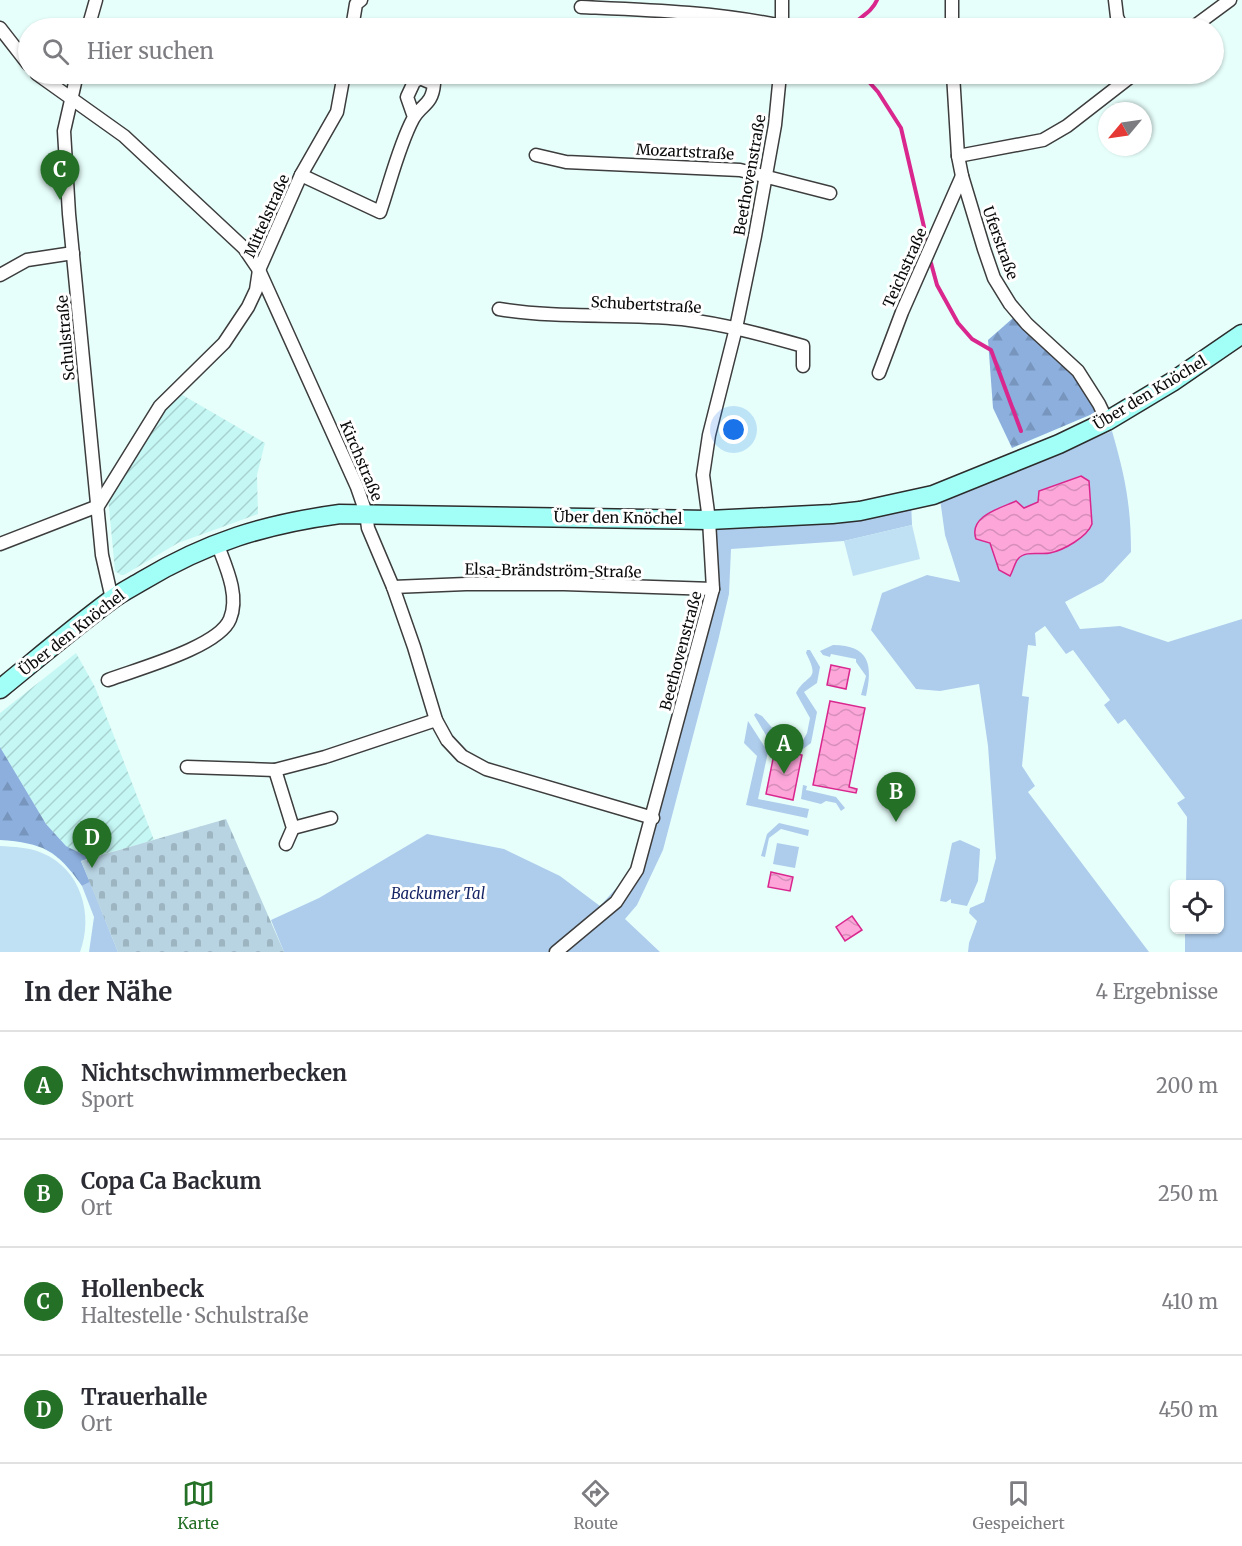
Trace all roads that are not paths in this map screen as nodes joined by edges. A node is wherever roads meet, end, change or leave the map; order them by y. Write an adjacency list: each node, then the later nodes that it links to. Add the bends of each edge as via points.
1 (96, 0): 8 (street)
2 (361, 0): 9 (street, via 356,4)
3 (782, 0): 11 (street)
4 (952, 0): 12 (street)
5 (1115, 0): 13 (street)
6 (1230, 0): 14 (street)
7 (581, 7): 10 (street)
8 (91, 18)
9 (354, 18)
10 (746, 18)
11 (782, 18)
12 (952, 18)
13 (1118, 18)
14 (1206, 18)
15 (0, 28): 16 (street)
16 (18, 51)
17 (50, 84): 23 (street, Kirchstraße)
18 (74, 84): 23 (street, Schulstraße)
19 (342, 84): 27 (street, Mittelstraße, via 337,112)
20 (779, 84): 29 (street, Beethovenstraße)
21 (954, 84): 26 (street, Uferstraße)
22 (1121, 84): 26 (street, via 1043,140)
23 (70, 99): 31 (street, Schulstraße, via 64,132); 32 (street, Kirchstraße, via 124,136 244,248)
24 (414, 117): 27 (street, via 380,212)
25 (536, 155): 29 (street, Mozartstraße, via 566,162 730,169)
26 (958, 156): 28 (street, Uferstraße)
27 (301, 175): 32 (street, Mittelstraße)
28 (962, 176): 38 (street, Teichstraße); 39 (street, Uferstraße, via 994,278 1027,324 1078,371)
29 (764, 177): 30 (street, Mozartstraße); 35 (street, Beethovenstraße)
30 (830, 193)
31 (73, 253): 33 (street, via 27,260); 40 (street, Schulstraße)
32 (259, 270): 40 (street, Mittelstraße, via 248,308 224,344 160,406); 41 (street, Kirchstraße)
33 (0, 275)
34 (499, 309): 35 (street, Schubertstraße, via 538,315 682,319)
35 (736, 328): 37 (street, Schubertstraße, via 803,346); 42 (street, Beethovenstraße, via 717,398 703,475)
36 (1242, 334): 39 (main road, Über den Knöchel)
37 (803, 366)
38 (879, 373)
39 (1107, 422): 42 (main road, Über den Knöchel, via 933,495 860,511)
40 (98, 506): 44 (street); 47 (street, Schulstraße, via 102,555)
41 (366, 513): 42 (main road, Über den Knöchel); 43 (main road, Über den Knöchel, via 302,519); 45 (street, Kirchstraße, via 368,528)
42 (709, 519): 46 (street, Beethovenstraße)
43 (217, 543): 47 (main road, Über den Knöchel, via 171,563); 48 (street, via 233,602 230,619 221,632 195,647)
44 (0, 544)
45 (393, 588): 46 (street, Elsa-Brändström-Straße, via 564,584); 50 (street, Kirchstraße)
46 (713, 589): 54 (street, Beethovenstraße)
47 (112, 599): 49 (main road, Über den Knöchel)
48 (108, 680)
49 (0, 689)
50 (436, 720): 52 (street); 54 (street, Kirchstraße, via 462,756 486,769)
51 (188, 767): 52 (street)
52 (275, 770): 55 (street)
53 (331, 818): 55 (street)
54 (652, 818): 57 (street, Beethovenstraße, via 637,870 616,902)
55 (293, 828): 56 (street)
56 (286, 844)
57 (556, 952)

